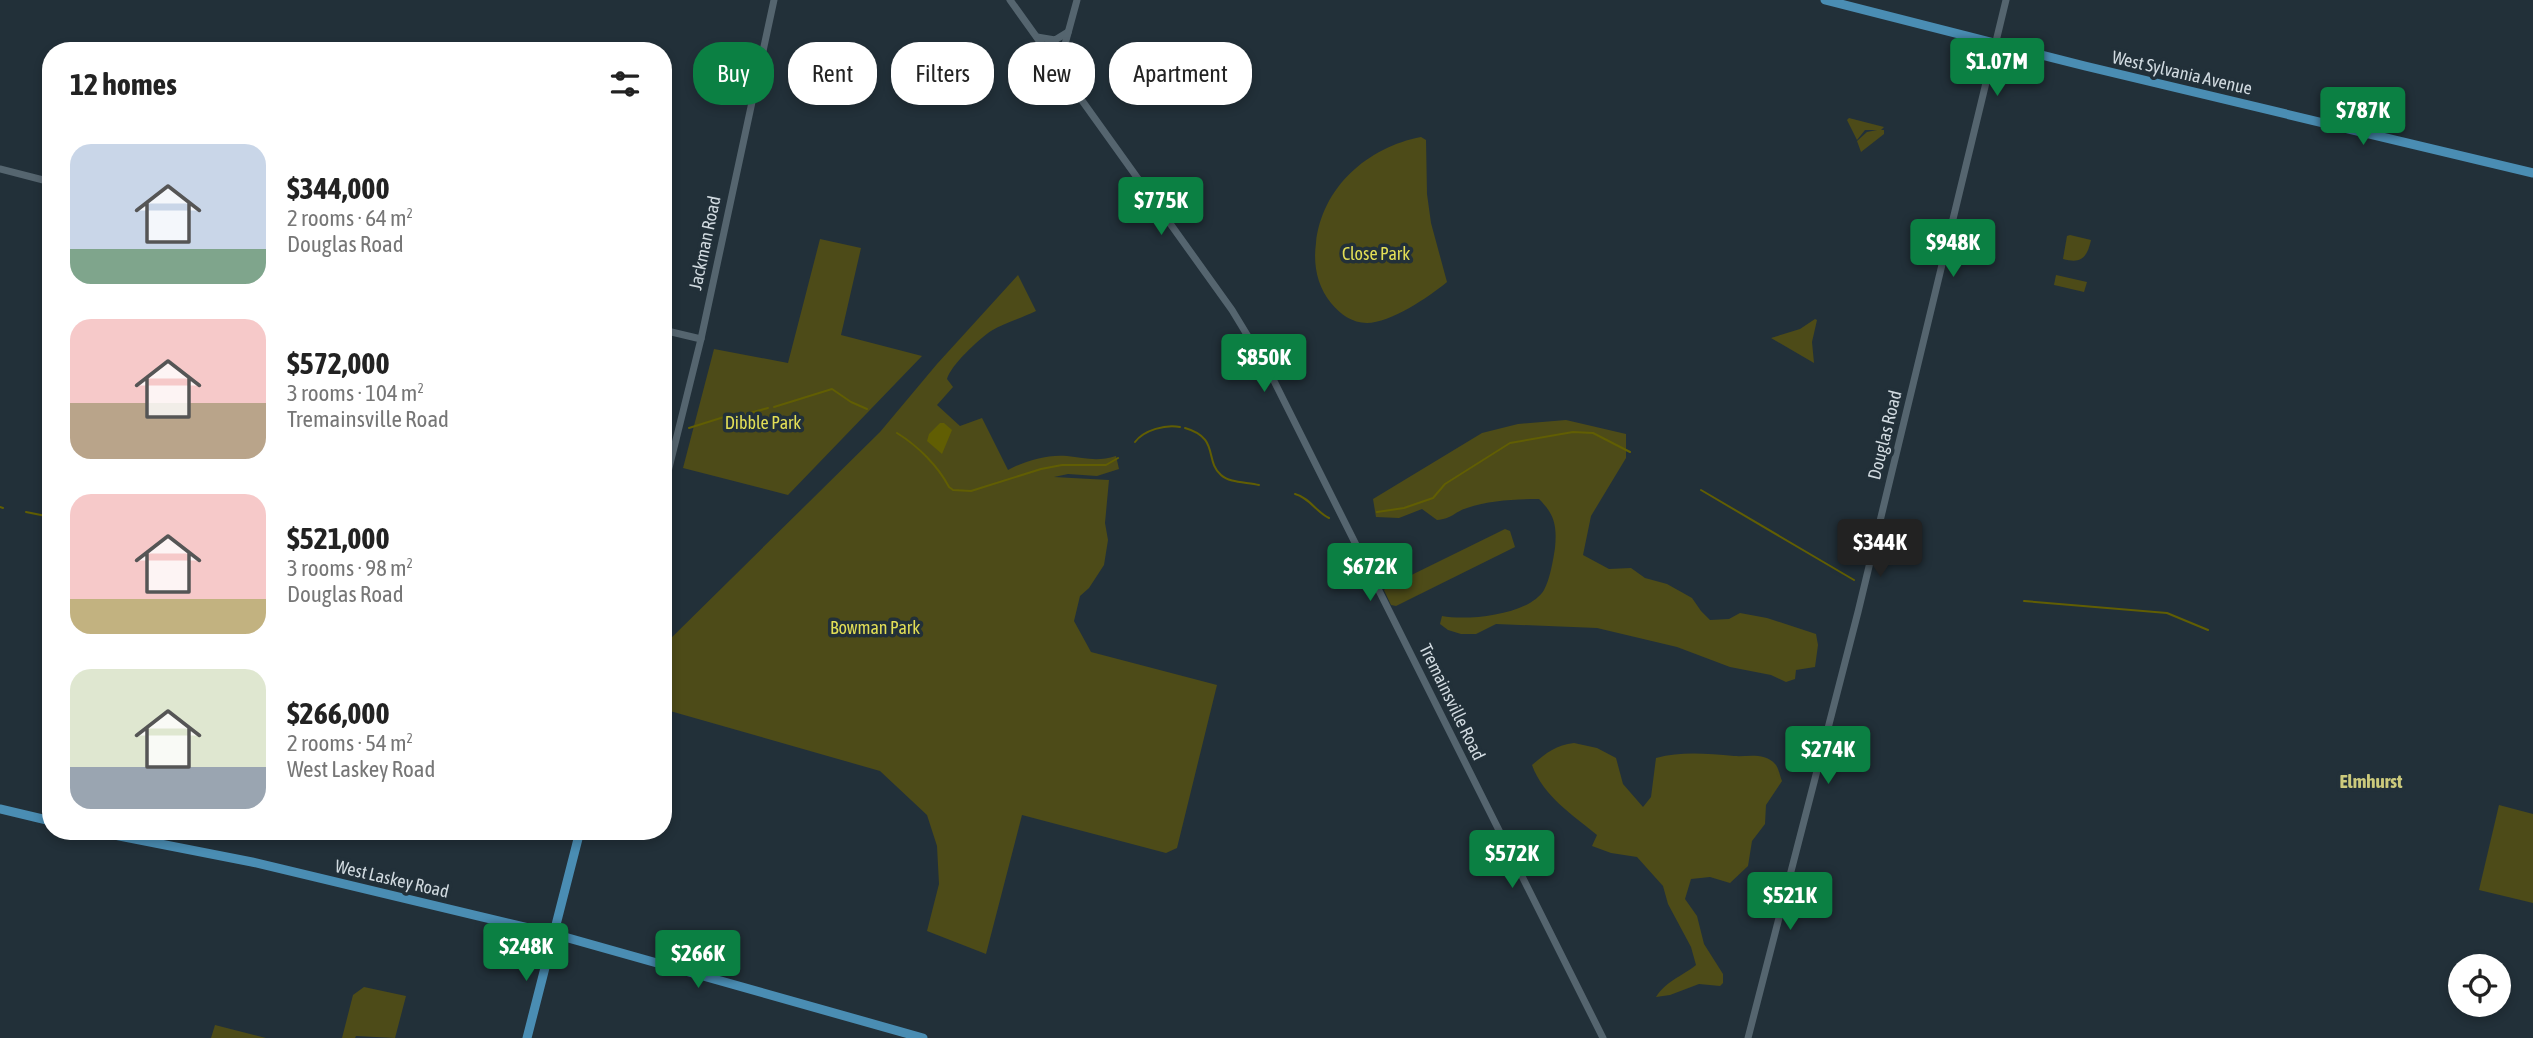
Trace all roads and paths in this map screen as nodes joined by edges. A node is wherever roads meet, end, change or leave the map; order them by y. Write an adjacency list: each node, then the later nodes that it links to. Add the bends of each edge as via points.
1 (774, 0): 16 (street, Jackman Road)
2 (1010, 0): 7 (street, Tremainsville Road)
3 (1077, 0): 6 (street)
4 (1825, 0): 10 (main road, West Sylvania Avenue)
5 (2006, 0): 10 (street, Douglas Road)
6 (1069, 32): 7 (street, via 1055,40); 9 (street)
7 (1035, 37): 8 (street, Tremainsville Road)
8 (1039, 42)
9 (1066, 42)
10 (1995, 43): 13 (main road, West Sylvania Avenue); 26 (street, Douglas Road, via 1858,612)
11 (1084, 105): 25 (street, Tremainsville Road, via 1232,310 1269,372)
12 (0, 169): 14 (street)
13 (2533, 173)
14 (42, 180)
15 (672, 332): 16 (street)
16 (701, 339): 17 (street, Jackman Road)
17 (672, 456)
18 (0, 809): 19 (main road)
19 (42, 819)
20 (140, 840): 22 (main road, West Laskey Road)
21 (578, 840): 22 (main road)
22 (554, 934): 23 (main road); 24 (main road, West Laskey Road)
23 (527, 1038)
24 (923, 1038)
25 (1603, 1038)
26 (1748, 1038)

